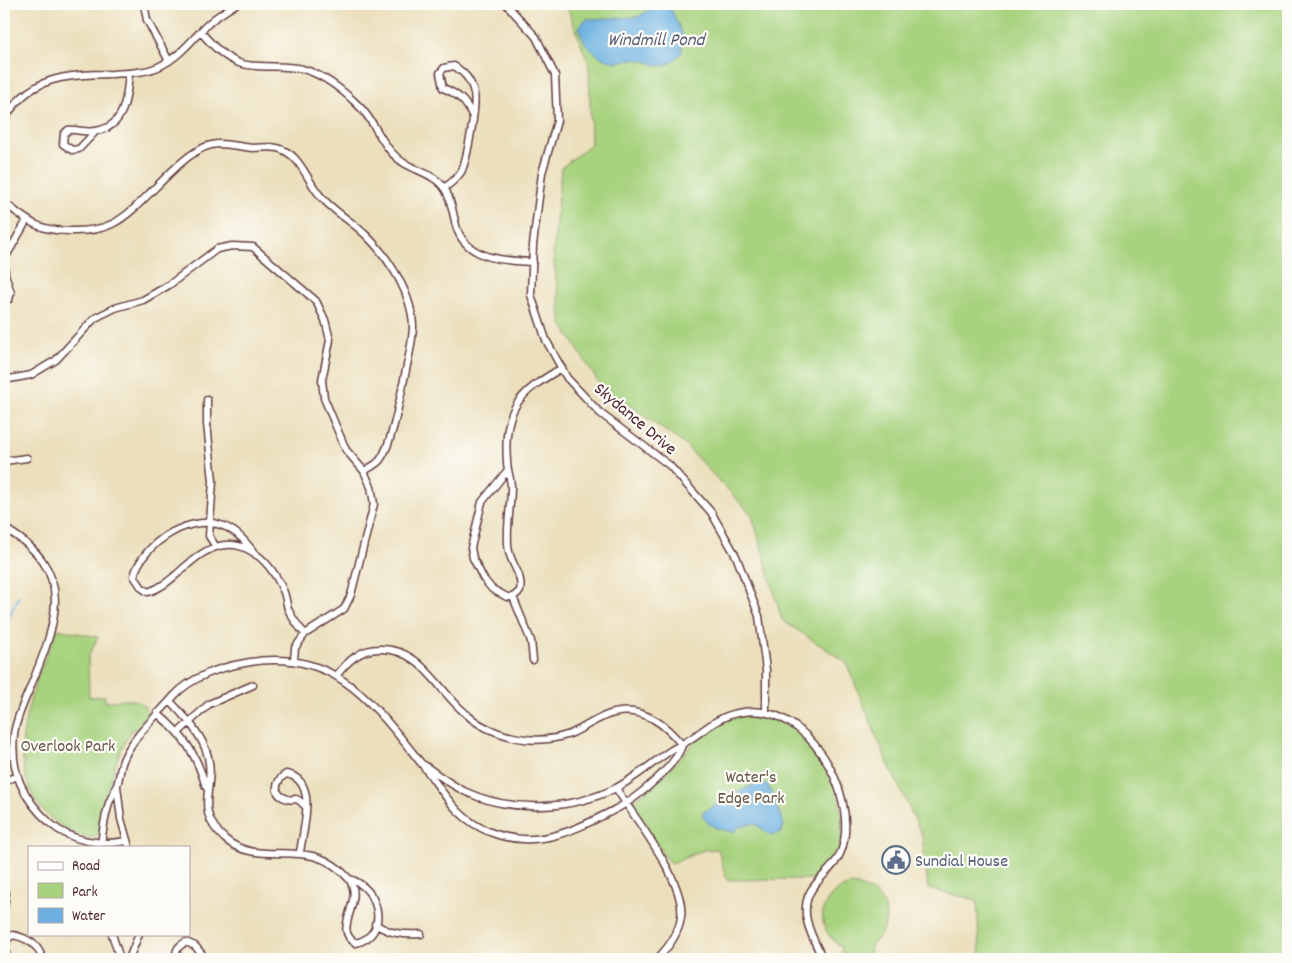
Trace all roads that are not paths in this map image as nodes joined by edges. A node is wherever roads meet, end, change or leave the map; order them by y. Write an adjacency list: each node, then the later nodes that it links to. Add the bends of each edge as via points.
1 (144, 4): 5 (street, via 147,20)
2 (236, 4): 4 (street)
3 (506, 4): 14 (street, Skydance Drive, via 536,37 555,75 557,121 542,173)
4 (201, 32): 5 (street); 10 (street, via 222,54 243,64 307,70 331,83 360,106 386,147 404,163 426,173)
5 (169, 61): 6 (street, via 158,67)
6 (129, 73): 8 (street, via 92,74 40,83 10,110); 9 (street, via 124,109 118,120)
7 (473, 117): 7 (street, via 475,94 468,76 454,66 444,68 440,73 443,88 460,97); 10 (street, via 463,167)
8 (4, 121)
9 (96, 132): 9 (street, via 68,130 63,144 72,150 79,149)
10 (444, 188): 14 (street, via 458,232 467,244 481,254)
11 (4, 202): 12 (street)
12 (27, 220): 13 (street); 21 (street, via 37,227 61,232 90,231 111,225 130,212 194,152 217,144 270,147 290,154 318,193 374,243 393,269 406,296 413,324 392,430 380,461)
13 (4, 260): 15 (street, via 11,293)
14 (533, 262): 16 (street, Skydance Drive, via 532,295 546,340)
15 (4, 301)
16 (562, 368): 22 (street, via 536,382 518,400 508,419); 34 (street, Skydance Drive, via 567,378 600,413 669,465 711,512 736,556 759,616 766,670)
17 (4, 380): 21 (street, via 31,375 56,360 95,318 143,300 169,285 217,248 253,247 316,301 326,320 330,340 322,380 324,398 346,450)
18 (207, 400): 23 (street, via 213,481)
19 (27, 458): 20 (street)
20 (4, 461)
21 (364, 471): 28 (street, via 374,504 352,595 339,613)
22 (507, 471): 27 (street, via 511,484 509,552 522,582 520,592); 27 (street, via 482,502 471,548 483,578 492,589 507,598)
23 (212, 524): 25 (street, via 209,536); 25 (street, via 194,524 178,529 148,552 138,564 134,576 148,592 161,588 198,556); 26 (street, via 227,527)
24 (4, 528): 40 (street, via 26,540 42,559 51,578 56,606 53,627 14,732 13,757)
25 (216, 547): 26 (street, via 242,544)
26 (256, 555): 28 (street, via 264,561 284,591 288,608)
27 (513, 597): 30 (street, via 531,641)
28 (305, 634): 29 (street, via 295,648)
29 (294, 660): 31 (street); 33 (street, via 258,660 206,674 180,689)
30 (532, 660)
31 (336, 676): 38 (street, via 356,655 373,649 399,651 423,667 463,712 496,732 514,738 550,739 614,713 628,711 656,719); 39 (street, via 377,708)
32 (253, 685): 36 (street, via 210,704)
33 (170, 701): 35 (street); 36 (street)
34 (766, 712): 38 (street, via 744,711 723,716); 65 (street, via 788,721 806,735 836,778 843,803 845,831 842,849 836,864 814,886 808,901 806,920)
35 (157, 714): 37 (street); 42 (street, via 124,758)
36 (188, 722): 37 (street); 43 (street, via 209,758)
37 (179, 732): 43 (street, via 200,766)
38 (682, 745): 44 (street); 45 (street, via 675,760)
39 (421, 763): 44 (street, via 448,783 467,792 516,805 576,802); 45 (street, via 444,797 462,816 489,832 511,838 530,840 565,834)
40 (18, 776): 41 (street); 48 (street, via 28,800 54,827)
41 (4, 781)
42 (117, 785): 47 (street); 48 (street, via 109,804)
43 (207, 788): 49 (street, via 210,820 226,840 248,851)
44 (616, 788): 45 (street)
45 (626, 804): 64 (street, via 677,883 681,901 682,917 672,943)
46 (306, 807): 46 (street, via 300,780 286,774 280,778 276,790 280,796 298,800); 49 (street)
47 (128, 844): 48 (street)
48 (101, 845)
49 (300, 852): 50 (street, via 334,864)
50 (350, 880): 53 (street, via 356,881 376,901 378,914); 53 (street, via 353,906 345,932 349,939 362,941)
51 (6, 893): 52 (street)
52 (4, 907)
53 (375, 924): 54 (street, via 400,935)
54 (421, 934)
55 (5, 936): 58 (street); 59 (street, via 29,941 40,950)
56 (113, 936): 60 (street)
57 (138, 936): 61 (street)
58 (7, 959)
59 (42, 959)
60 (120, 959)
61 (129, 959)
62 (176, 959): 63 (street, via 179,946 186,942 195,946)
63 (206, 959)
64 (657, 959)
65 (823, 959)

